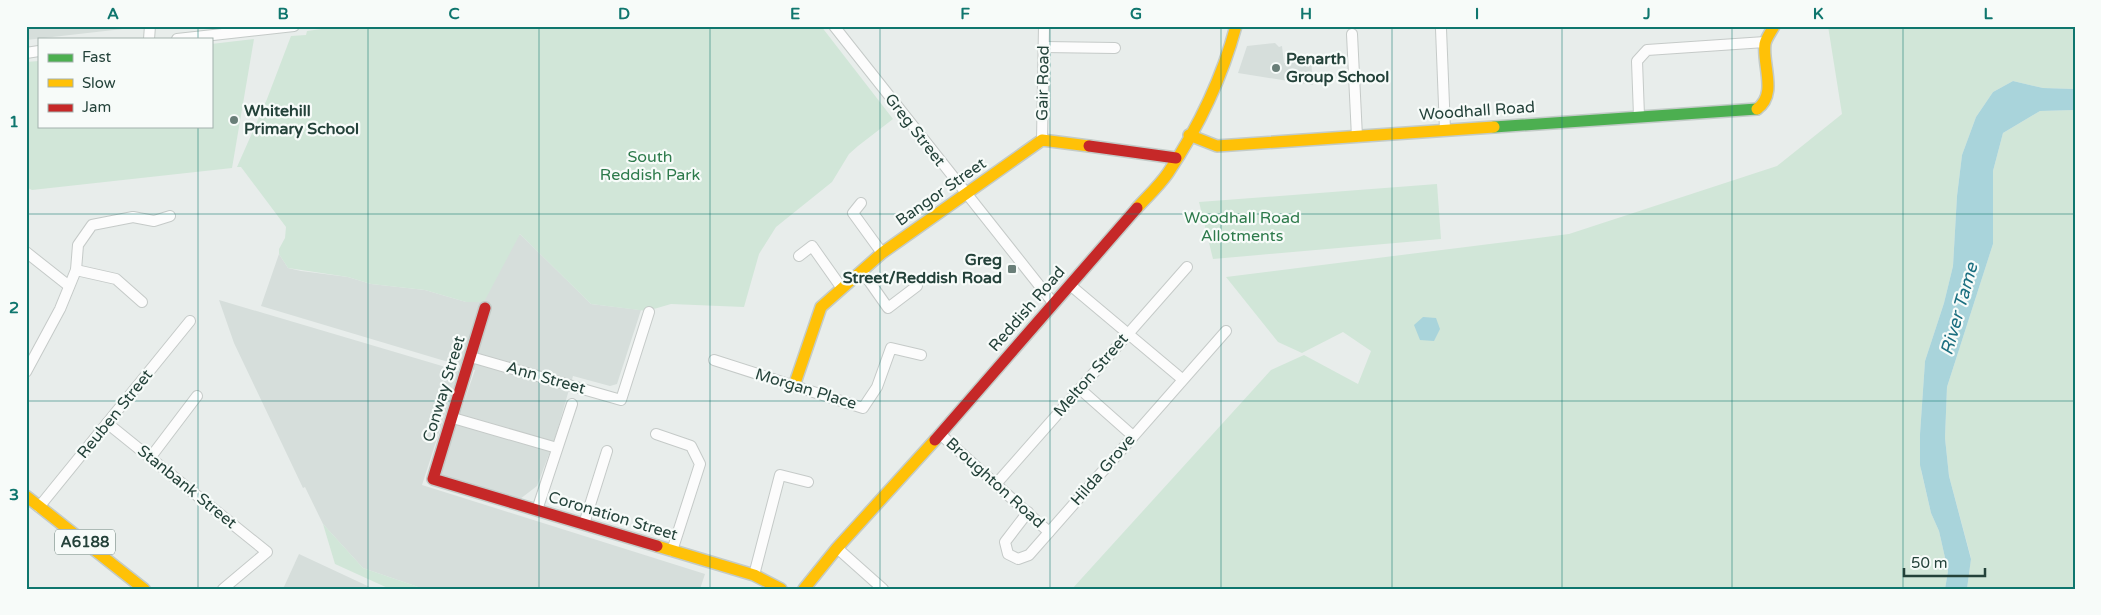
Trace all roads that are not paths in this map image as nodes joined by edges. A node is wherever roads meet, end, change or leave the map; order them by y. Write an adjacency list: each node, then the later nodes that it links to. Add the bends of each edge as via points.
1 (294, 26): 8 (street)
2 (834, 26): 18 (street, Greg Street)
3 (1044, 26): 10 (street, Gair Road)
4 (1236, 26): 14 (street, Reddish Road, via 1227,59)
5 (1774, 26): 9 (street)
6 (1441, 29): 13 (street)
7 (1352, 34): 15 (street)
8 (185, 38)
9 (1765, 42): 12 (street, via 1647,50 1637,61); 12 (street, Woodhall Road, via 1768,91 1766,102 1758,109)
10 (1044, 47): 11 (street); 16 (street, Gair Road)
11 (1115, 48)
12 (1639, 116): 13 (street, Woodhall Road)
13 (1445, 130): 15 (street, Woodhall Road)
14 (1190, 135): 15 (street, Woodhall Road, via 1217,146); 17 (street, Reddish Road)
15 (1357, 137)
16 (1042, 140): 17 (street); 18 (street, Bangor Street)
17 (1176, 158): 27 (street, Reddish Road, via 1167,174)
18 (966, 195): 22 (street, Bangor Street); 32 (street, Greg Street)
19 (861, 204): 22 (street, via 853,213)
20 (170, 216): 25 (street, via 154,221 133,217 92,225 78,245)
21 (26, 252): 28 (street)
22 (882, 253): 26 (street, Bangor Street)
23 (799, 256): 30 (street, via 812,246)
24 (1187, 267): 37 (street, Melton Street)
25 (76, 270): 28 (street); 31 (street, via 116,279)
26 (862, 271): 29 (street, via 888,308); 30 (street, Bangor Street)
27 (1070, 285): 32 (street, Reddish Road); 37 (street)
28 (69, 286): 41 (street, via 60,310)
29 (917, 286)
30 (841, 287): 43 (street, Bangor Street, via 821,307)
31 (142, 302)
32 (1054, 304): 50 (street, Reddish Road)
33 (485, 308): 39 (street, Conway Street)
34 (650, 312): 39 (street, Ann Street, via 621,400)
35 (190, 321): 48 (street, Reuben Street)
36 (1226, 331): 42 (street, Hilda Grove)
37 (1128, 334): 42 (street); 44 (street, Melton Street)
38 (920, 355): 43 (street, Morgan Place, via 891,348 877,388 863,408)
39 (471, 357): 47 (street, Conway Street)
40 (714, 360): 43 (street, Morgan Place)
41 (27, 370)
42 (1182, 379): 51 (street, Hilda Grove)
43 (794, 386)
44 (1080, 389): 51 (street); 57 (street, Melton Street)
45 (197, 396): 54 (street)
46 (572, 404): 52 (street)
47 (453, 418): 52 (street); 55 (street, Conway Street)
48 (107, 423): 54 (street, Stanbank Street); 59 (street, Reuben Street)
49 (656, 434): 65 (street, via 692,446 700,464)
50 (940, 434): 57 (street, Broughton Road); 64 (street, Reddish Road)
51 (1133, 436): 63 (street, Hilda Grove)
52 (557, 448): 60 (street)
53 (607, 451): 62 (street)
54 (150, 458): 68 (street, Stanbank Street, via 267,552)
55 (433, 478): 60 (street, Coronation Street)
56 (808, 482): 66 (street, via 780,474)
57 (996, 484): 61 (street, Broughton Road)
58 (26, 496): 59 (street, A6188)
59 (39, 507): 67 (street, A6188)
60 (537, 510): 62 (street, Coronation Street)
61 (1028, 512): 63 (street, Broughton Road); 63 (street, Hilda Grove, via 1005,542 1008,554 1018,558 1029,555)
62 (584, 524): 65 (street, Coronation Street)
63 (1050, 532)
64 (837, 548): 70 (street, Reddish Road); 71 (street)
65 (672, 551): 66 (street, Coronation Street)
66 (754, 576): 69 (street, Coronation Street)
67 (144, 589)
68 (223, 589)
69 (781, 589)
70 (804, 589)
71 (883, 589)

